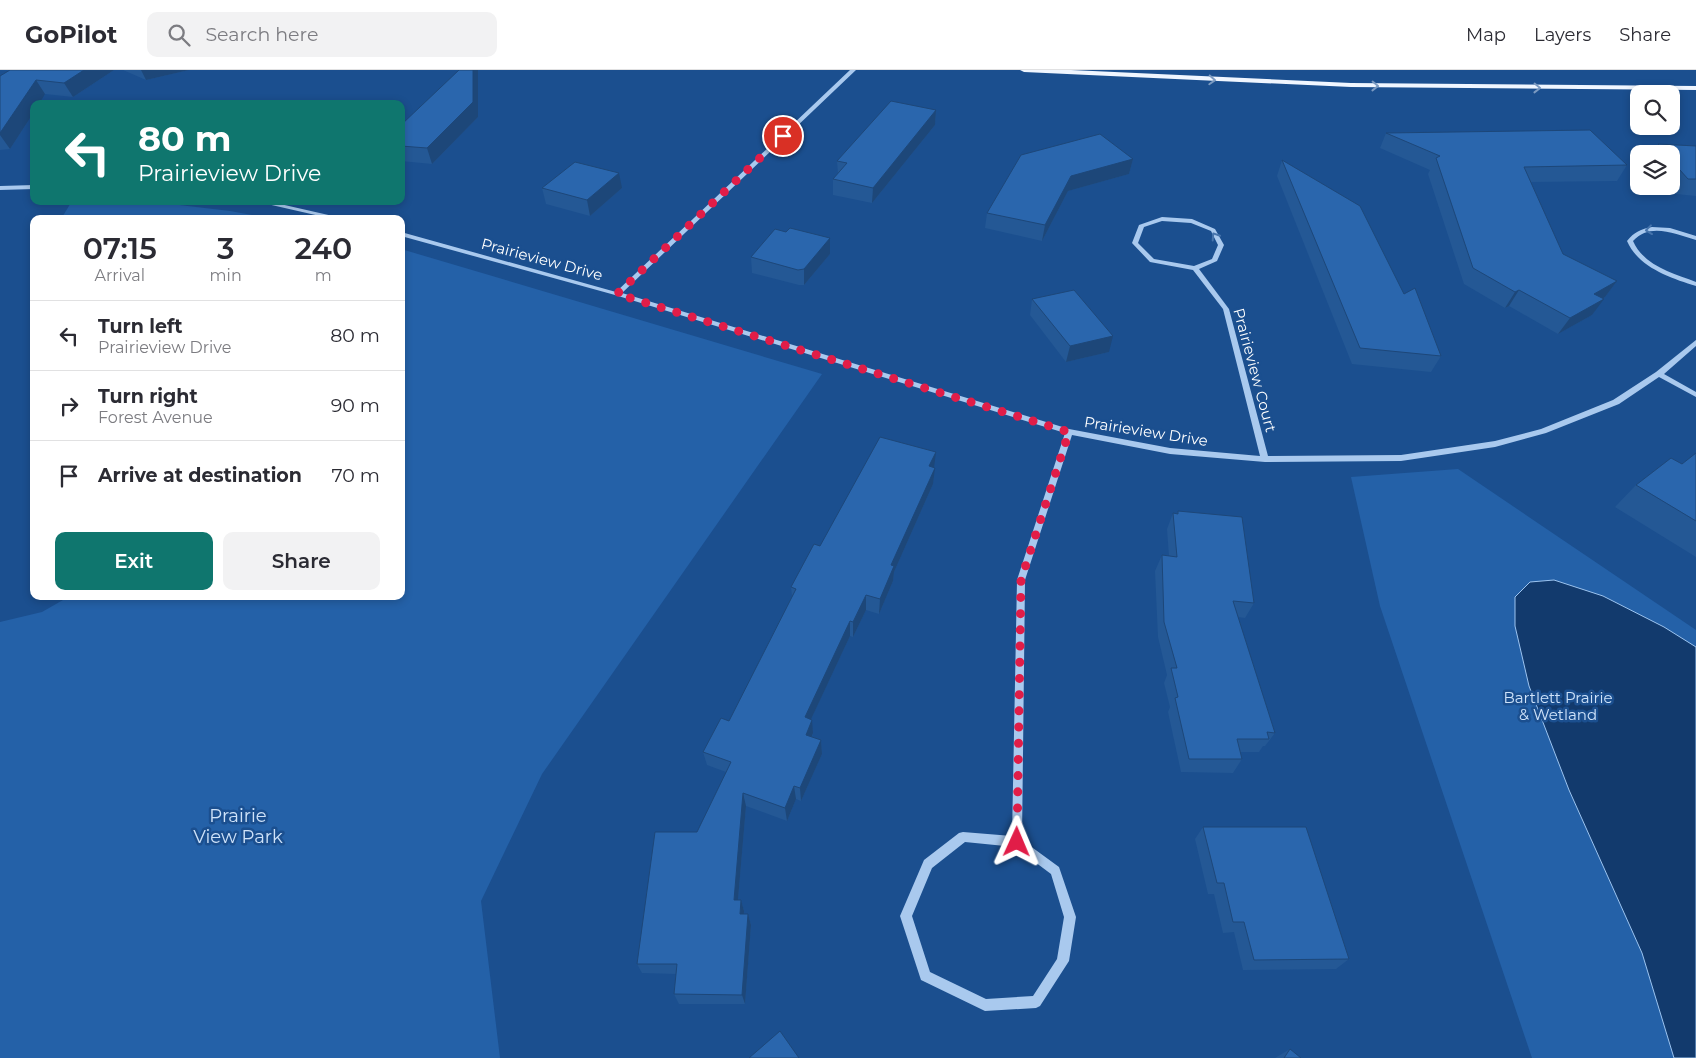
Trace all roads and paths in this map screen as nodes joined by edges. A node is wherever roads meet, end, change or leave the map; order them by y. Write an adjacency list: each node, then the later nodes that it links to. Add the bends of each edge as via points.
1 (853, 70): 12 (street)
2 (1024, 70): 3 (main road, one-way to 3, via 1342,85)
3 (1696, 88)
4 (30, 187): 5 (street)
5 (0, 188)
6 (278, 205): 7 (street)
7 (325, 215)
8 (405, 235): 12 (street, Prairieview Drive)
9 (1696, 238): 11 (street, one-way to 11, via 1661,229 1644,230 1634,234 1630,241 1635,254)
10 (1195, 268): 10 (street, one-way to 10, via 1215,260 1221,245 1213,230 1192,221 1162,219 1141,226 1135,243 1152,261); 17 (street, Prairieview Court, via 1226,309)
11 (1696, 284)
12 (617, 294): 16 (street, Prairieview Drive)
13 (1696, 342): 14 (street, Prairieview Drive)
14 (1660, 374): 15 (street); 17 (street, Prairieview Drive, via 1616,402 1543,431 1494,444 1401,458)
15 (1696, 395)
16 (1069, 432): 17 (street, Prairieview Drive, via 1170,451); 18 (street, via 1021,580)
17 (1265, 459)
18 (1017, 842): 18 (street, via 963,837 928,864 906,916 925,976 985,1005 1036,1002 1064,961 1070,917 1055,871)

